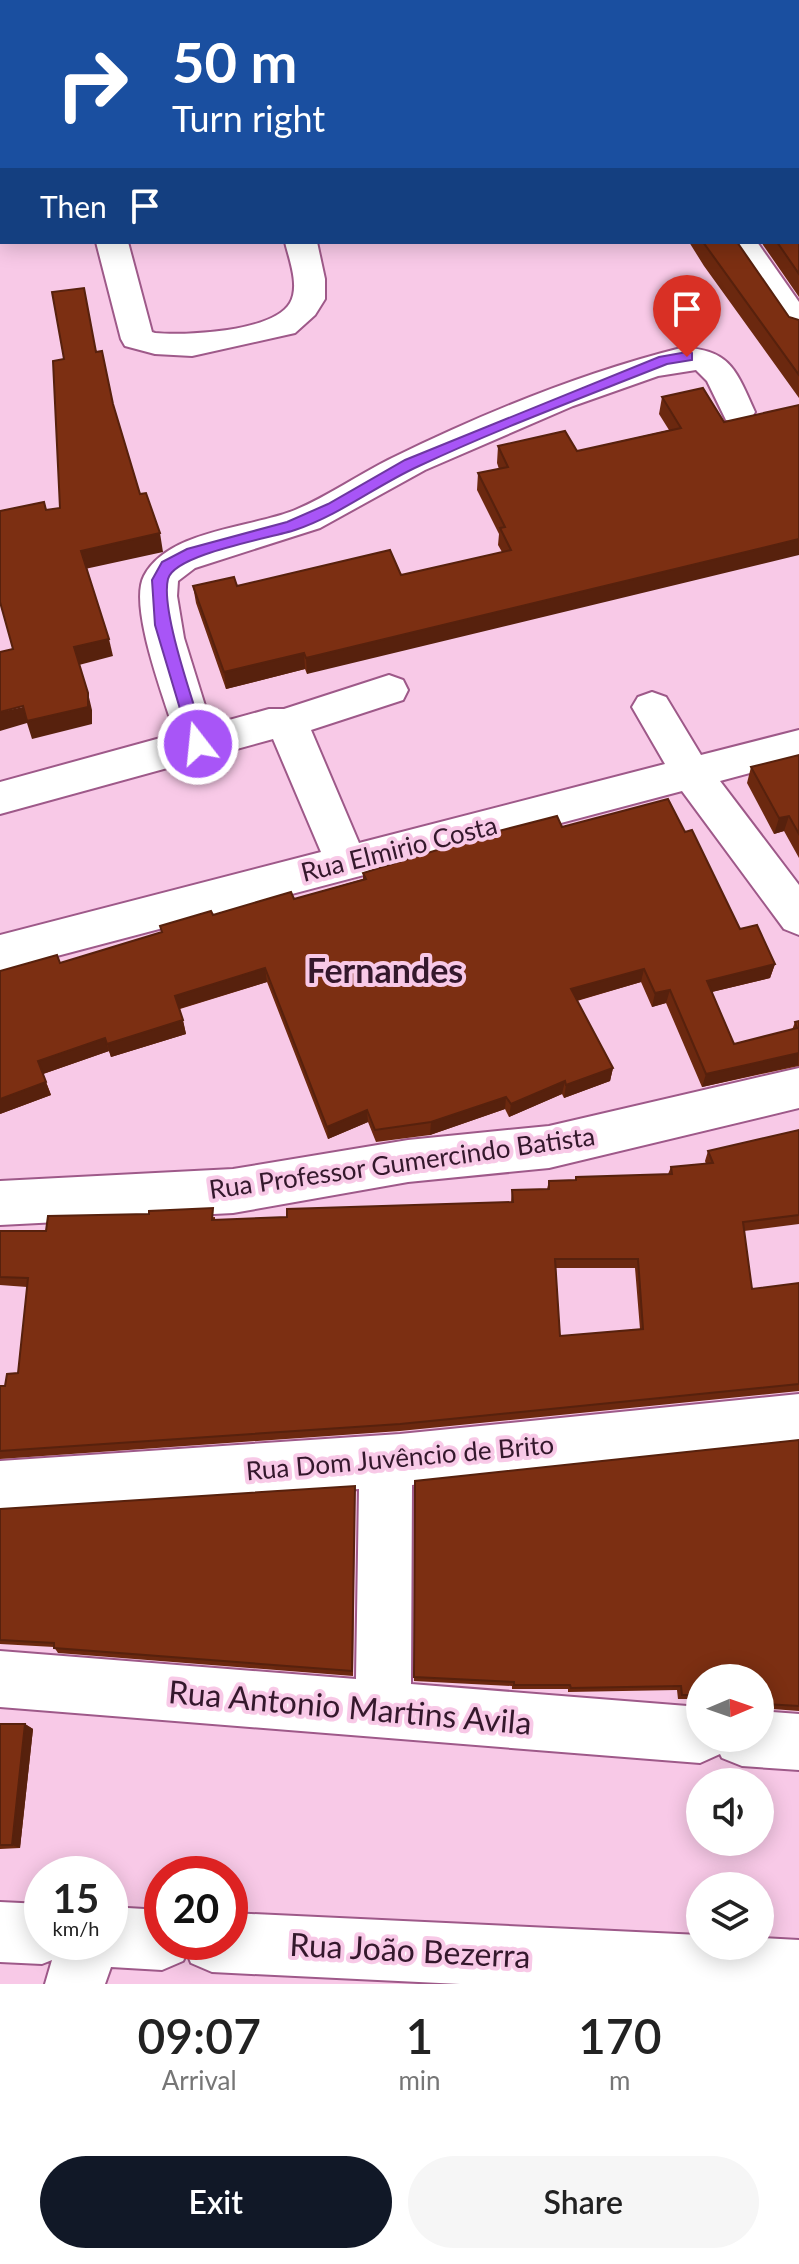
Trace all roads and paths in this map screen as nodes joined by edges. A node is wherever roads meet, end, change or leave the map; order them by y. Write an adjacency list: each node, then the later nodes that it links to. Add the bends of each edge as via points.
1 (113, 244): 2 (street, via 137,339 154,345 201,343 283,326 308,306)
2 (301, 244)
3 (742, 244): 4 (street)
4 (799, 326)
5 (738, 412): 9 (street, via 711,364 687,357 664,360 410,464 292,526 193,553 167,566 160,580 163,625)
6 (389, 690): 8 (street)
7 (652, 707): 11 (street)
8 (284, 724): 9 (street); 13 (street, via 297,742)
9 (198, 744): 12 (street)
10 (799, 745): 11 (street, Rua Elmirio Costa)
11 (692, 774): 13 (street, Rua Elmirio Costa); 14 (street)
12 (0, 798)
13 (346, 862): 15 (street, Rua Elmirio Costa)
14 (799, 917)
15 (0, 953)
16 (799, 1088): 17 (street, Rua Professor Gumercindo Batista, via 549,1147 408,1161 233,1191)
17 (0, 1203)
18 (799, 1419): 19 (street, Rua Dom Juvêncio de Brito)
19 (386, 1459): 20 (street, Rua Dom Juvêncio de Brito); 22 (street)
20 (0, 1487)
21 (0, 1679): 22 (street, Rua Antonio Martins Avila)
22 (383, 1711): 23 (street, Rua Antonio Martins Avila)
23 (686, 1734)
24 (774, 1740): 25 (street)
25 (799, 1742)
26 (0, 1932): 27 (street)
27 (24, 1933)
28 (248, 1944): 30 (street, Rua João Bezerra)
29 (82, 1960): 31 (street)
30 (799, 1970)
31 (75, 1984)

